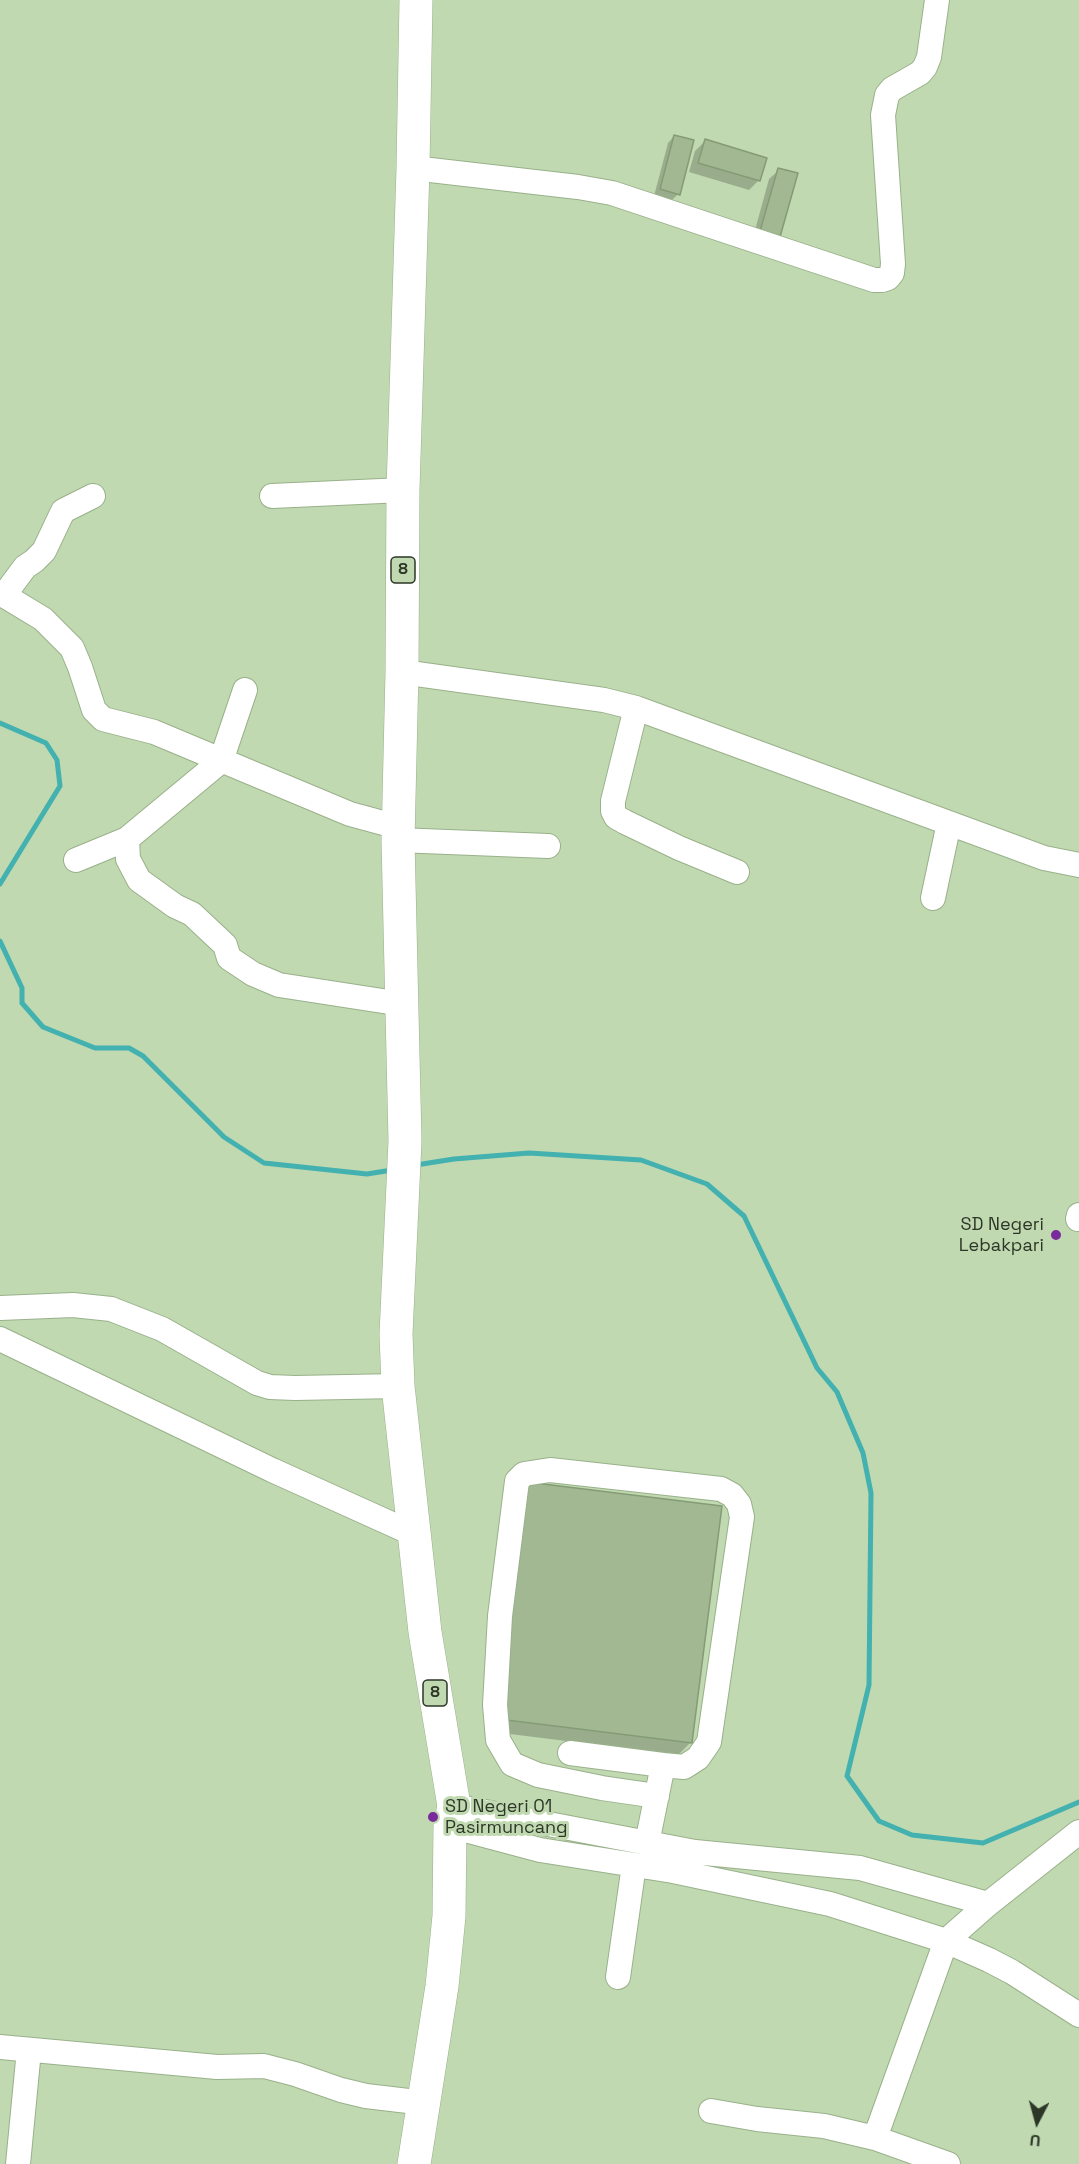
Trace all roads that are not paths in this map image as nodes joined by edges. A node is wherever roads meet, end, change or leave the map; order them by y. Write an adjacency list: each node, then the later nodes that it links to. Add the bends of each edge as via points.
1 (416, 0): 3 (highway, 8)
2 (938, 0): 3 (street, via 926,67 887,95 883,115 893,264 892,273 882,280 612,193)
3 (413, 168): 4 (highway, 8)
4 (403, 490): 5 (street); 8 (highway, 8)
5 (272, 495)
6 (93, 496): 7 (street, via 63,511 44,551)
7 (3, 594): 11 (street, via 43,619 72,648 94,710 103,719 154,732)
8 (402, 672): 10 (street, via 604,700); 13 (highway, 8)
9 (245, 690): 11 (street)
10 (636, 708): 12 (street); 18 (street, via 613,801 616,817)
11 (220, 760): 13 (street); 14 (street)
12 (950, 823): 17 (street, via 1044,858); 19 (street)
13 (398, 833): 15 (street); 20 (highway, 8)
14 (127, 839): 16 (street); 20 (street, via 128,859 139,880 192,914 225,945 229,958 253,974 279,985)
15 (548, 846)
16 (76, 860)
17 (1079, 865)
18 (737, 872)
19 (933, 898)
20 (402, 1004): 23 (highway, 8, via 405,1141 396,1334)
21 (0, 1308): 23 (street, via 73,1305 111,1309 162,1329 270,1387)
22 (0, 1339): 24 (street)
23 (398, 1386): 24 (highway, 8)
24 (416, 1535): 28 (highway, 8, via 425,1632)
25 (570, 1753): 26 (street)
26 (663, 1765): 27 (street); 27 (street, via 684,1767 698,1758 709,1742 742,1517 739,1504 721,1490 550,1470 524,1474 517,1481 500,1616 495,1705 498,1740 512,1764 538,1774)
27 (657, 1796): 30 (street)
28 (452, 1816): 30 (street); 31 (street, via 540,1850); 38 (highway, 8, via 448,1928)
29 (1079, 1832): 32 (street)
30 (647, 1843): 32 (street, via 695,1852 860,1868)
31 (634, 1865): 33 (street, via 808,1899); 34 (street)
32 (988, 1904): 33 (street)
33 (946, 1941): 35 (street, via 1012,1972); 40 (street)
34 (618, 1977)
35 (1079, 2015)
36 (0, 2047): 37 (street)
37 (29, 2050): 38 (street, via 217,2067 264,2066 357,2094); 41 (street)
38 (425, 2103): 42 (highway, 8)
39 (711, 2111): 40 (street, via 824,2126)
40 (875, 2138): 43 (street)
41 (18, 2164)
42 (414, 2164)
43 (948, 2164)

